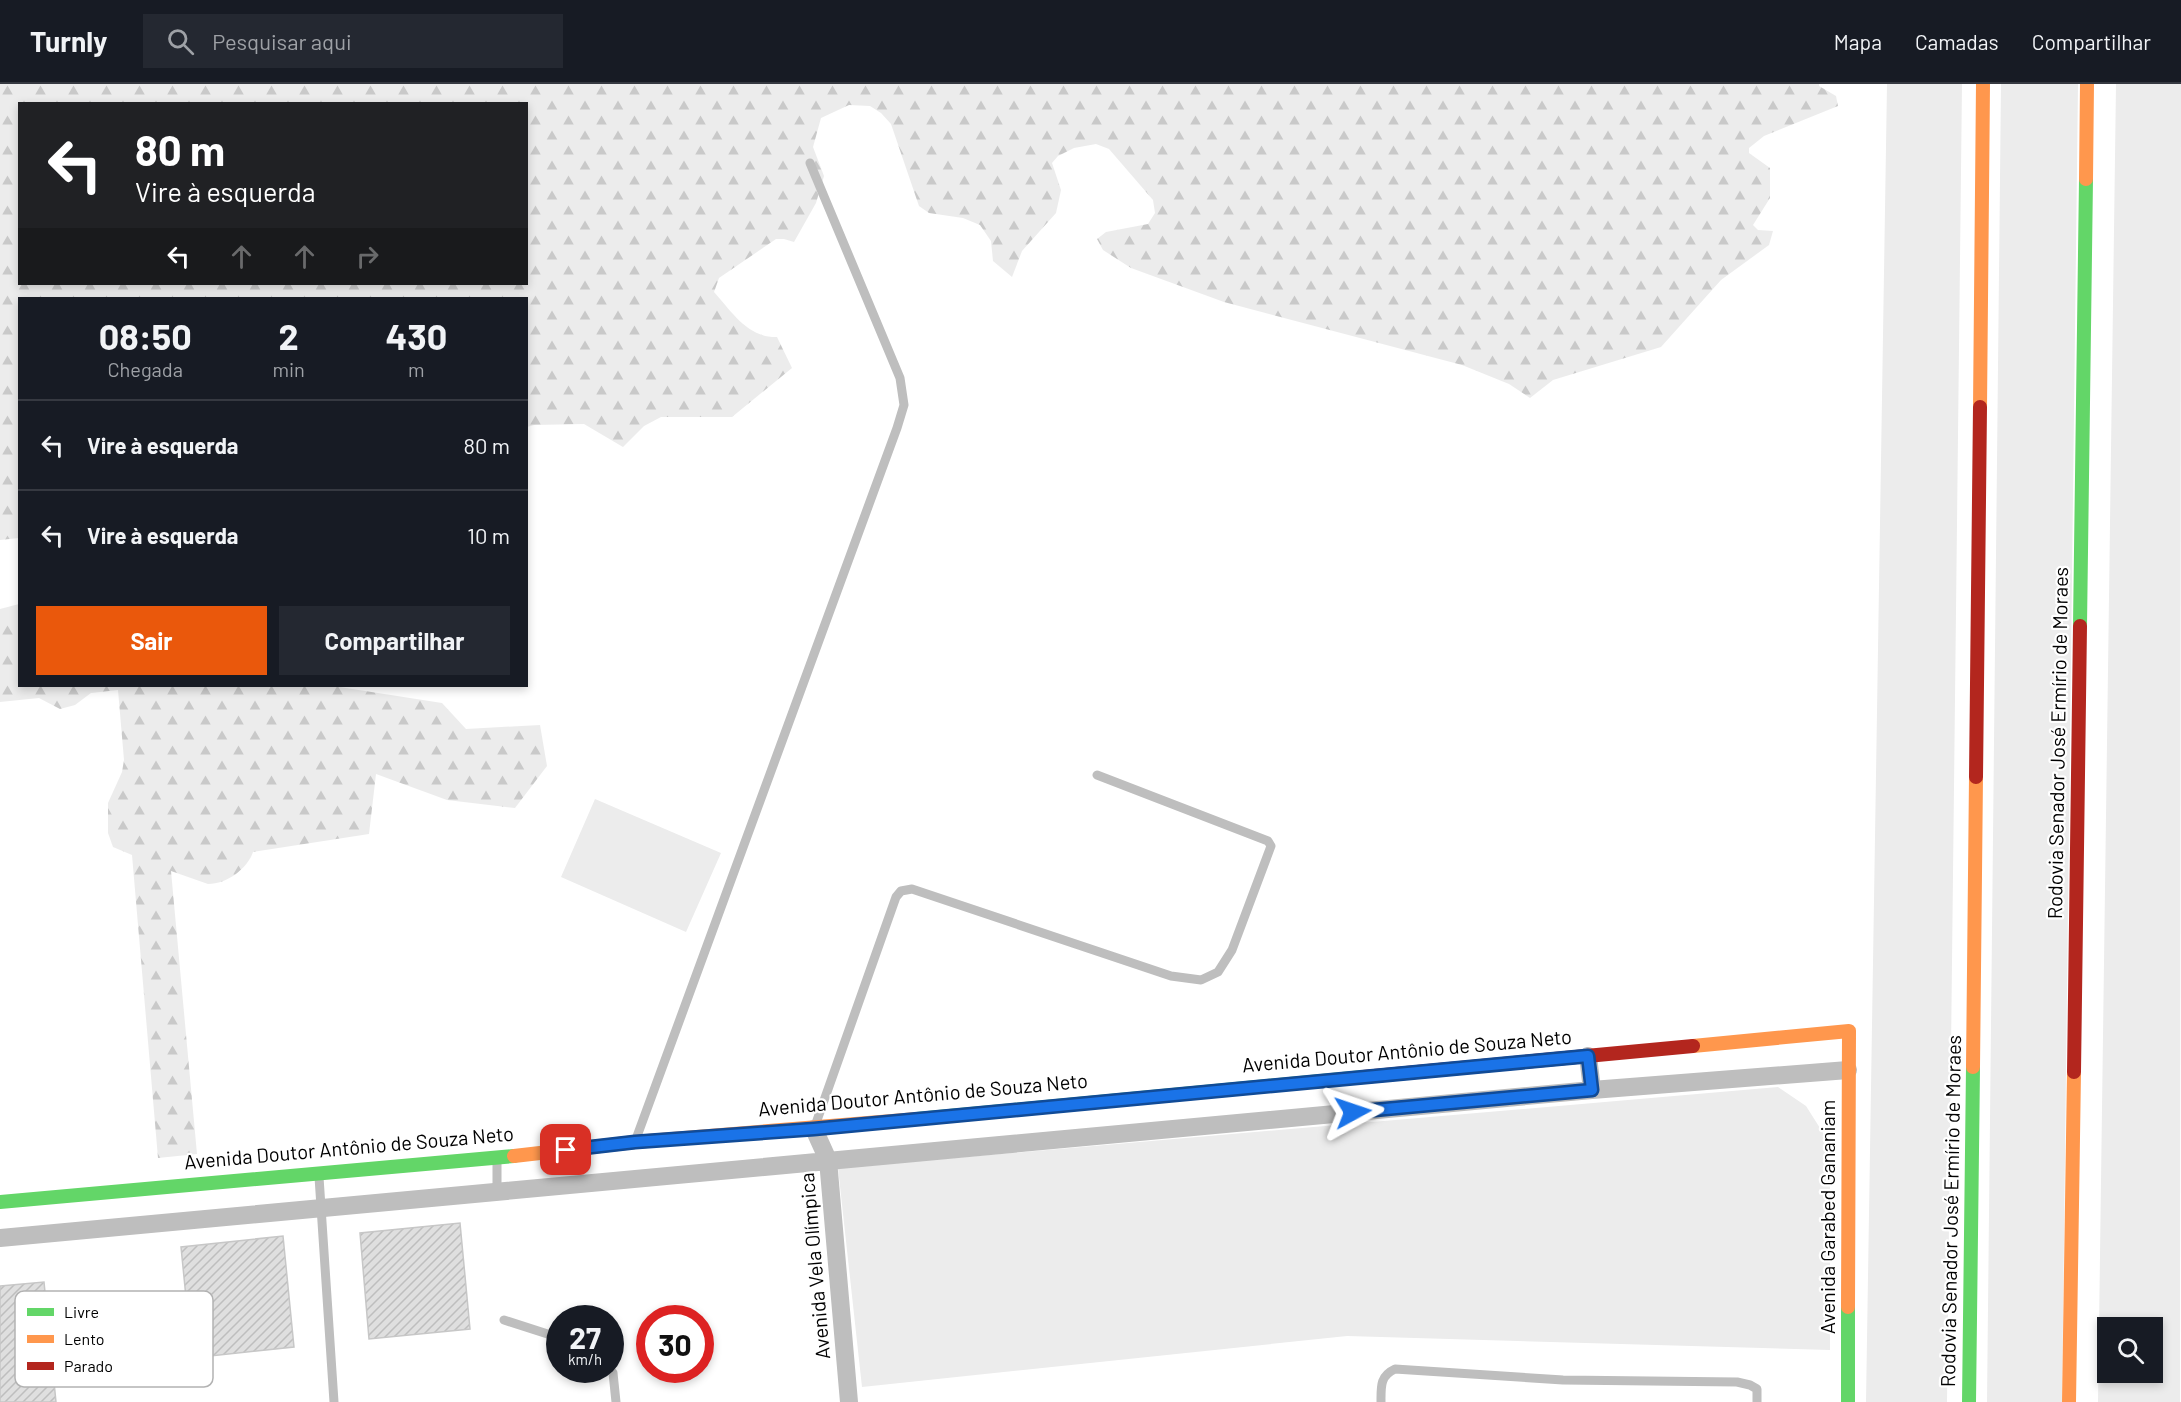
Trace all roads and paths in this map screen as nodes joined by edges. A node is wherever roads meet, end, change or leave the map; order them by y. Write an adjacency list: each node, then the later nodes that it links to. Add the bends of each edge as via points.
1 (1983, 84): 27 (main road, Rodovia Senador José Ermírio de Moraes)
2 (2087, 84): 28 (main road, Rodovia Senador José Ermírio de Moraes)
3 (810, 163): 10 (lane, via 900,378 904,405)
4 (1097, 775): 9 (lane, via 1271,846 1232,950 1218,972 1201,980 1171,976 912,889 901,891)
5 (1849, 1031): 6 (main road, Avenida Doutor Antônio de Souza Neto); 7 (main road, Avenida Garabed Gananiam)
6 (1588, 1056): 8 (street); 9 (main road, Avenida Doutor Antônio de Souza Neto)
7 (1848, 1070): 8 (street); 26 (main road, Avenida Garabed Gananiam)
8 (1592, 1090): 12 (street)
9 (814, 1129): 10 (main road, Avenida Doutor Antônio de Souza Neto); 12 (street, Avenida Vela Olímpica)
10 (635, 1142): 11 (main road, Avenida Doutor Antônio de Souza Neto)
11 (497, 1158): 13 (main road, Avenida Doutor Antônio de Souza Neto); 14 (lane)
12 (828, 1160): 14 (street); 23 (street, Avenida Vela Olímpica)
13 (320, 1174): 15 (main road, Avenida Doutor Antônio de Souza Neto); 16 (lane)
14 (497, 1192): 16 (street)
15 (0, 1202)
16 (320, 1209): 17 (street); 21 (lane)
17 (0, 1238)
18 (504, 1320): 19 (lane)
19 (546, 1334)
20 (614, 1383): 22 (lane)
21 (334, 1402)
22 (616, 1402)
23 (849, 1402)
24 (1381, 1402): 25 (lane, via 1381,1382 1386,1373 1395,1369 1563,1380 1737,1382 1757,1389)
25 (1757, 1402)
26 (1848, 1402)
27 (1969, 1402)
28 (2069, 1402)

